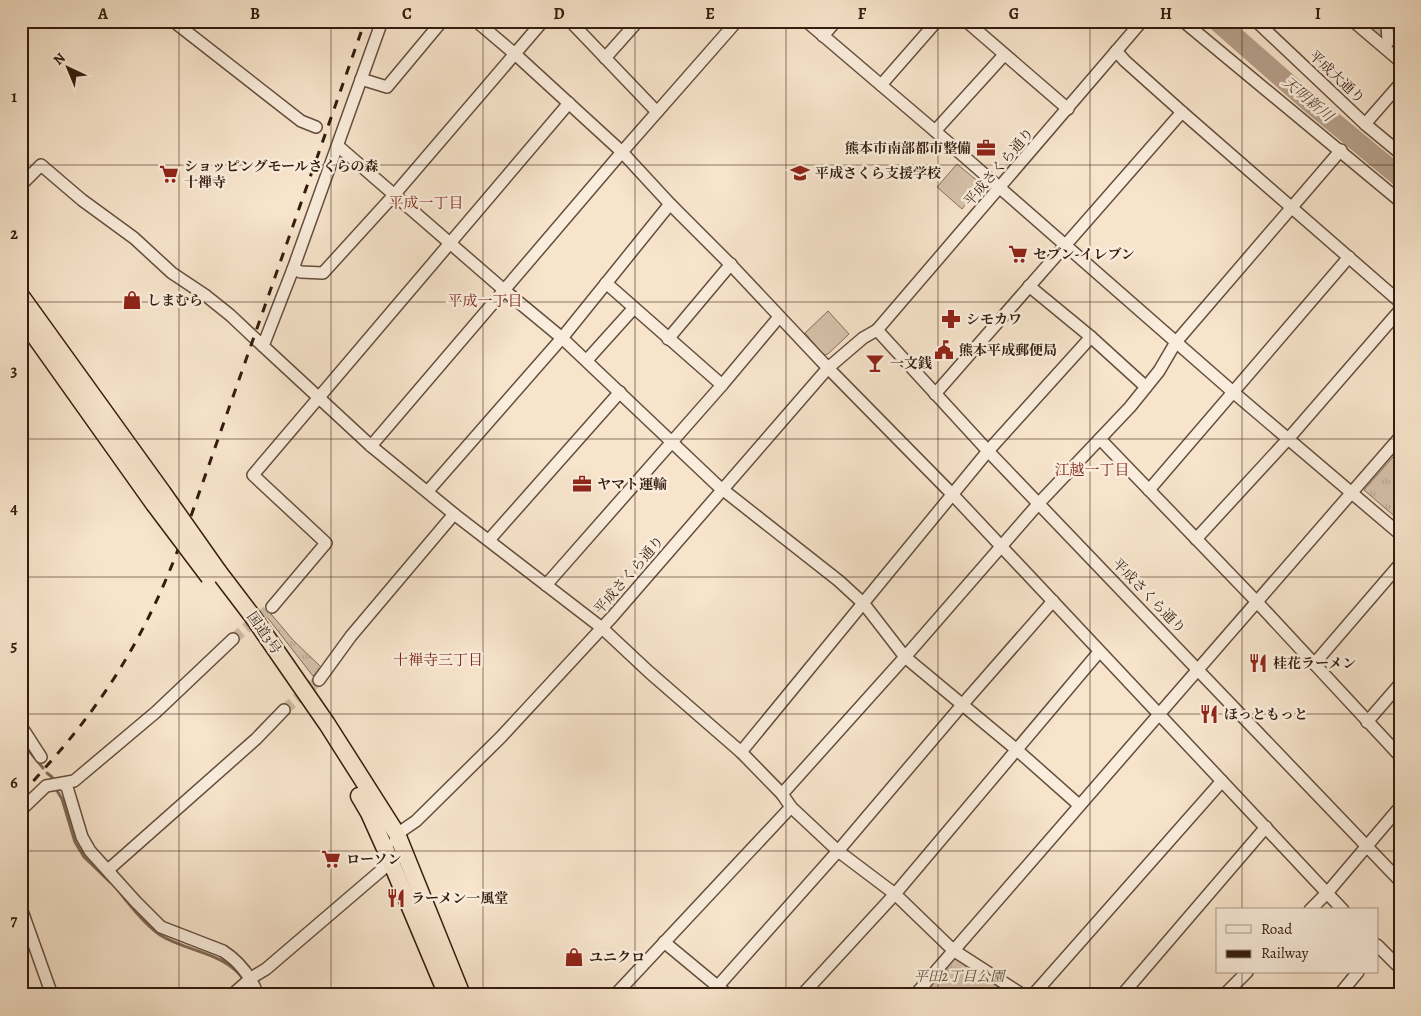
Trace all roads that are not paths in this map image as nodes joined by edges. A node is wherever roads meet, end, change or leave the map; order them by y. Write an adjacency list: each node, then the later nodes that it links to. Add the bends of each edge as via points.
1 (173, 21): 35 (street, via 302,121)
2 (382, 21): 27 (street)
3 (442, 21): 27 (street, via 387,87)
4 (476, 21): 23 (street)
5 (543, 21): 23 (street)
6 (570, 21): 25 (street)
7 (638, 21): 25 (street)
8 (737, 21): 32 (street)
9 (806, 21): 19 (street)
10 (836, 21): 19 (street)
11 (937, 21): 29 (street)
12 (966, 21): 24 (street)
13 (1142, 21): 21 (street, 平成さくら通り)
14 (1183, 21): 38 (street)
15 (1256, 21): 34 (street, 平成大通り)
16 (1354, 21): 26 (street)
17 (1365, 21): 20 (street)
18 (1385, 21): 20 (street)
19 (823, 36): 29 (street)
20 (1388, 42): 22 (street)
21 (1116, 51): 31 (street, 平成さくら通り); 33 (street)
22 (1400, 51)
23 (515, 54): 30 (street); 43 (street)
24 (1004, 55): 31 (street); 36 (street)
25 (606, 58): 32 (street)
26 (1400, 61)
27 (361, 79): 37 (street)
28 (1400, 84): 34 (street)
29 (881, 85): 36 (street)
30 (569, 103): 39 (street); 47 (street)
31 (1068, 109): 42 (street, 平成さくら通り)
32 (657, 112): 39 (street)
33 (1182, 112): 46 (street); 48 (street)
34 (1365, 124): 40 (street, 平成大通り)
35 (316, 128)
36 (935, 131): 42 (street)
37 (338, 146): 43 (street); 51 (street)
38 (1341, 150): 44 (street); 46 (street)
39 (622, 152): 45 (street); 54 (street)
40 (1400, 153)
41 (21, 185): 66 (street, via 40,165 134,238 172,273 230,314)
42 (1000, 188): 48 (street); 61 (street, 平成さくら通り)
43 (394, 195): 47 (street); 51 (street, via 323,273)
44 (1400, 201)
45 (670, 204): 50 (street); 52 (street)
46 (1292, 208): 49 (street); 65 (street)
47 (450, 243): 54 (street); 74 (street)
48 (1066, 244): 53 (street); 65 (street)
49 (1349, 257): 56 (street); 72 (street)
50 (731, 264): 59 (street); 64 (street)
51 (293, 269): 66 (street)
52 (606, 283): 57 (street); 63 (street)
53 (1030, 286): 62 (street); 73 (street)
54 (504, 290): 63 (street); 79 (street)
55 (21, 296): 86 (highway, 国道3号)
56 (1400, 302)
57 (633, 309): 64 (street); 67 (street)
58 (1400, 310): 76 (street)
59 (779, 317): 68 (street); 69 (street)
60 (21, 318): 86 (highway, 国道3号)
61 (877, 330): 68 (street, 平成さくら通り); 73 (street, 平成さくら通り)
62 (1091, 337): 70 (street); 80 (street)
63 (562, 338): 67 (street); 83 (street)
64 (668, 339): 69 (street)
65 (1176, 342): 70 (street); 72 (street)
66 (263, 346): 74 (street)
67 (587, 360): 71 (street)
68 (828, 368): 81 (street, 平成さくら通り); 85 (street)
69 (722, 385): 78 (street)
70 (1146, 387): 77 (street)
71 (620, 392): 78 (street); 91 (street)
72 (1233, 392): 76 (street); 82 (street)
73 (935, 394): 80 (street, 平成さくら通り)
74 (318, 397): 79 (street); 99 (street, via 253,475 326,543)
75 (1400, 437): 84 (street)
76 (1289, 438): 84 (street); 90 (street)
77 (1100, 440): 82 (street); 87 (street)
78 (672, 442): 81 (street); 95 (street)
79 (371, 446): 83 (street)
80 (988, 451): 85 (street); 87 (street, 平成さくら通り)
81 (723, 489): 98 (street); 100 (street, 平成さくら通り)
82 (1148, 490): 90 (street)
83 (428, 491): 88 (street)
84 (1352, 492): 89 (street); 97 (street)
85 (953, 495): 92 (street); 98 (street)
86 (158, 498): 94 (highway, 国道3号, bridge)
87 (1039, 503): 92 (street); 105 (street, 平成さくら通り)
88 (454, 514): 91 (street); 106 (street, via 351,636)
89 (1400, 534)
90 (1196, 539): 97 (street)
91 (489, 540): 95 (street)
92 (1001, 546): 96 (street); 103 (street)
93 (1400, 564): 104 (street)
94 (214, 574): 125 (highway, 国道3号, via 253,617 327,724); 128 (highway, 国道3号, via 344,768)
95 (546, 585): 100 (street)
96 (1053, 602): 102 (street); 108 (street)
97 (1256, 602): 104 (street); 105 (street)
98 (864, 604): 103 (street); 114 (street)
99 (272, 607)
100 (602, 628): 114 (street); 125 (street, 平成さくら通り, via 501,737 416,821)
101 (234, 640): 118 (street, via 74,781)
102 (1099, 652): 110 (street); 113 (street)
103 (905, 657): 108 (street); 119 (street)
104 (1314, 664): 111 (street)
105 (1198, 669): 110 (street); 126 (street, 平成さくら通り)
106 (319, 680)
107 (1400, 684): 111 (street)
108 (962, 705): 113 (street); 127 (street)
109 (284, 710): 129 (street, via 256,740)
110 (1158, 714): 117 (street); 120 (street)
111 (1367, 722): 115 (street)
112 (21, 726): 116 (street)
113 (1017, 750): 120 (street); 132 (street)
114 (740, 752): 119 (street)
115 (1400, 756)
116 (41, 757)
117 (1222, 781): 124 (street); 156 (street)
118 (56, 784): 123 (street); 129 (street, via 67,787 82,837 90,852)
119 (782, 794): 122 (street)
120 (1079, 805): 139 (street)
121 (1400, 807): 126 (street)
122 (791, 808): 127 (street); 137 (street)
123 (21, 810)
124 (1266, 827): 131 (street); 157 (street)
125 (396, 834): 128 (street); 149 (highway, 国道3号)
126 (1366, 847): 130 (street, 平成さくら通り); 131 (street)
127 (838, 851): 132 (street); 144 (street)
128 (391, 862): 143 (street, via 266,970); 148 (highway, 国道3号)
129 (108, 870): 143 (street, via 161,928 224,951)
130 (1400, 881)
131 (1327, 893): 134 (street); 135 (street)
132 (895, 894): 139 (street); 153 (street)
133 (21, 908): 136 (street)
134 (1312, 908)
135 (1342, 908)
136 (24, 922): 145 (street)
137 (664, 942): 144 (street); 150 (street)
138 (1378, 948): 140 (street)
139 (953, 950): 154 (street); 155 (street)
140 (1400, 968)
141 (1245, 974): 158 (street)
142 (1356, 974): 159 (street)
143 (251, 978): 146 (street); 147 (street)
144 (718, 985): 151 (street); 152 (street)
145 (52, 995)
146 (232, 995)
147 (258, 995)
148 (447, 995)
149 (462, 995)
150 (615, 995)
151 (710, 995)
152 (728, 995)
153 (802, 995)
154 (916, 995)
155 (1023, 995)
156 (1032, 995)
157 (1122, 995)
158 (1224, 995)
159 (1339, 995)

